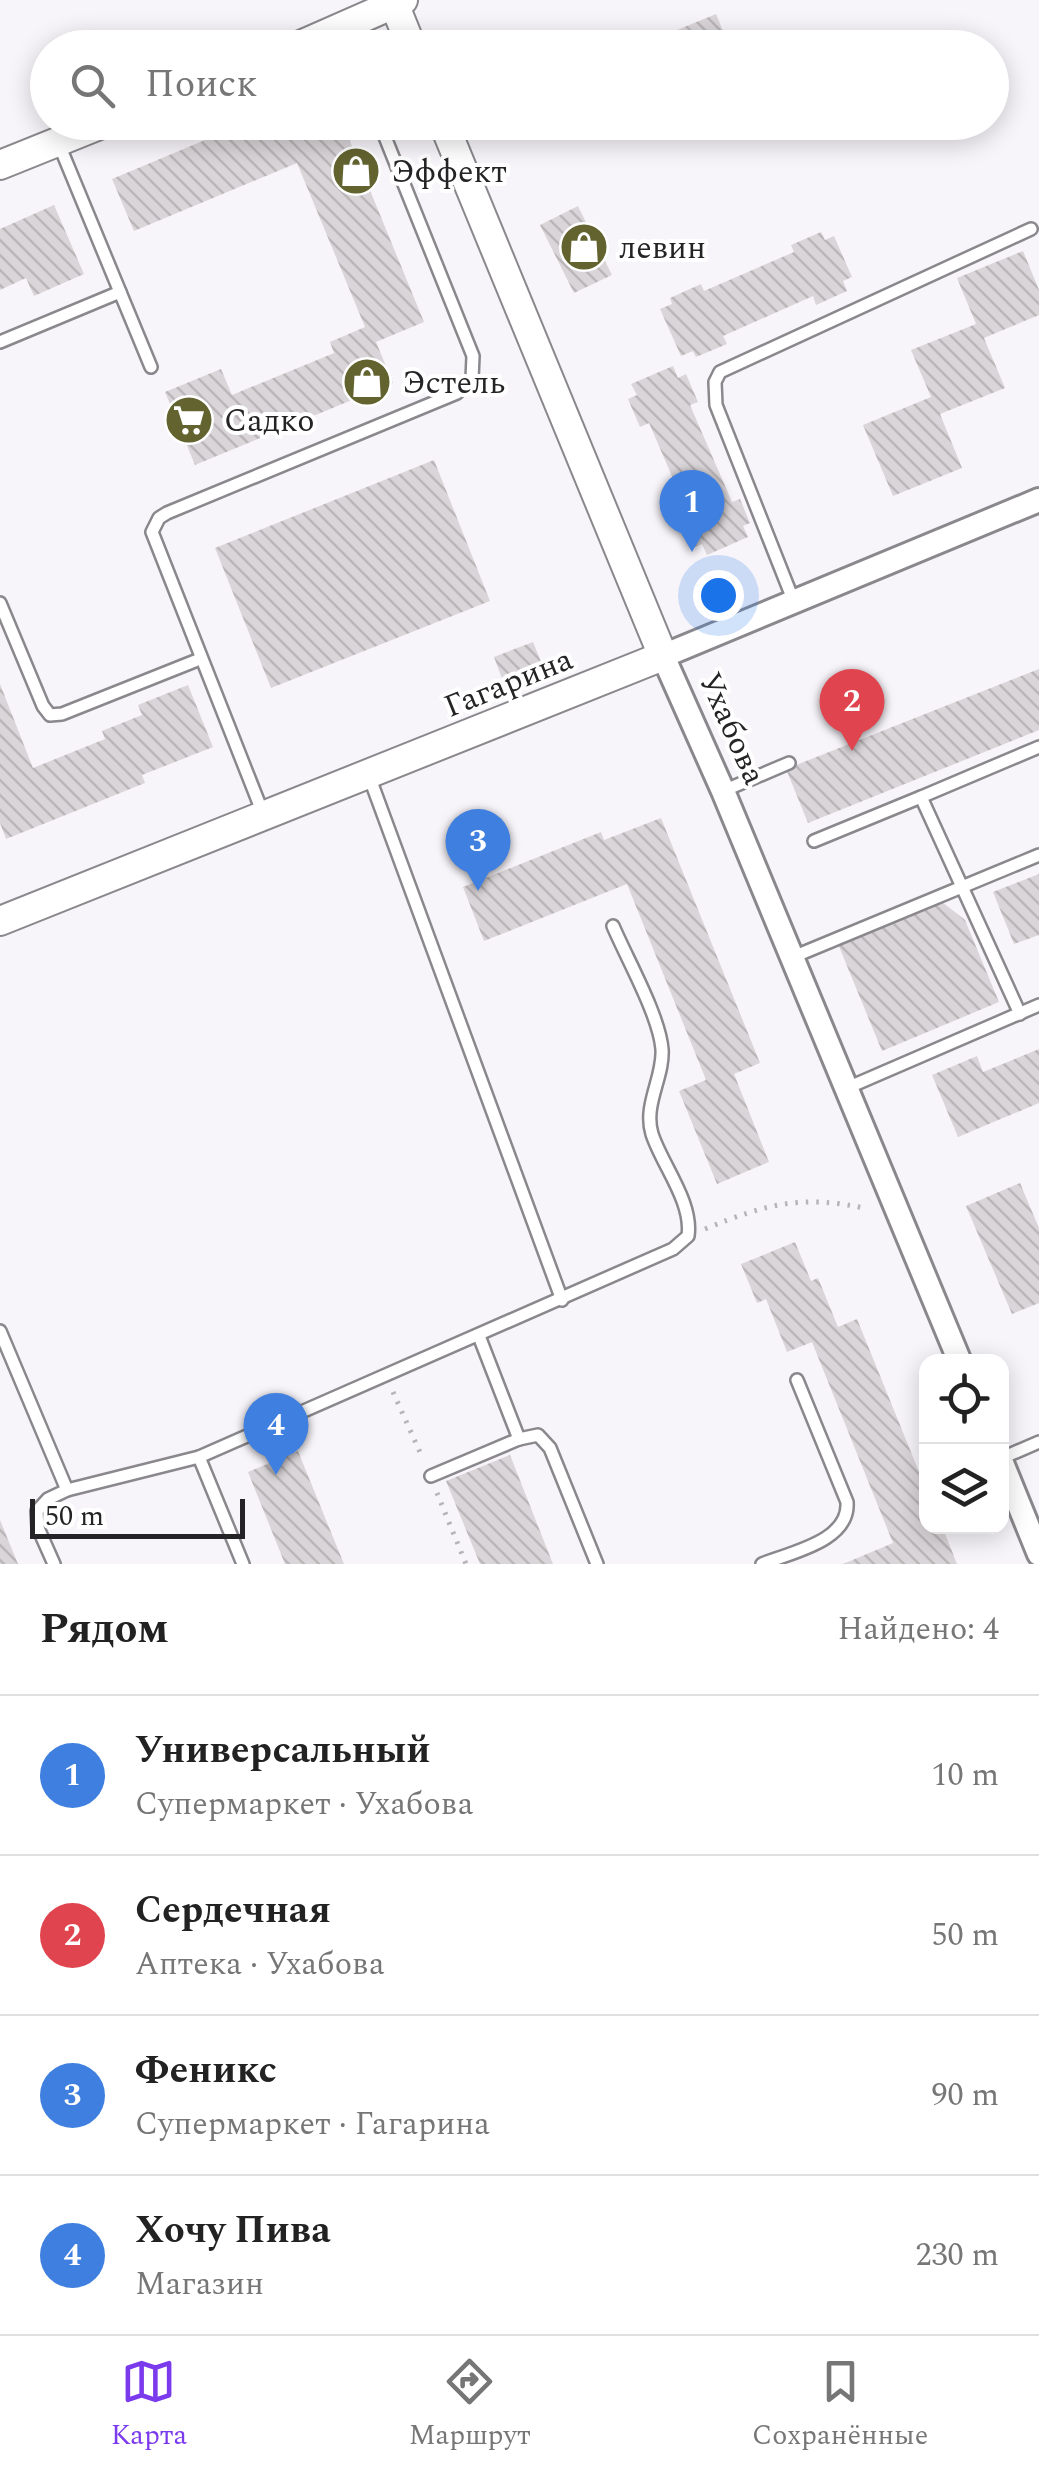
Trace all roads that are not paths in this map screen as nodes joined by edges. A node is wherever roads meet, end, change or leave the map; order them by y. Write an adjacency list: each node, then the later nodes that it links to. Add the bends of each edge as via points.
1 (399, 3): 2 (street); 3 (street)
2 (357, 30)
3 (407, 30)
4 (63, 140): 7 (street)
5 (386, 140): 17 (lane, via 472,356 472,379 457,393 160,518 154,542)
6 (450, 140): 16 (street, Ухабова)
7 (58, 142): 8 (street); 10 (lane)
8 (0, 165)
9 (1031, 229): 14 (lane, via 720,372 716,405)
10 (120, 292): 11 (lane); 12 (lane)
11 (0, 342)
12 (151, 366)
13 (1039, 500): 14 (street, Гагарина)
14 (794, 602): 16 (street, Гагарина)
15 (0, 603): 17 (lane, via 50,715)
16 (664, 656): 20 (street, Гагарина); 21 (street, Ухабова)
17 (200, 658): 23 (lane)
18 (1039, 747): 22 (lane)
19 (789, 763): 21 (lane)
20 (369, 776): 23 (street, Гагарина); 33 (lane)
21 (723, 792): 29 (street, Ухабова)
22 (920, 796): 24 (lane); 26 (lane)
23 (264, 816): 27 (street, Гагарина)
24 (814, 841)
25 (1039, 855): 26 (lane)
26 (960, 886): 29 (lane); 31 (lane)
27 (0, 921)
28 (613, 926): 33 (lane, via 659,1034 662,1059 651,1131 688,1217 688,1236 673,1250)
29 (793, 957): 32 (street, Ухабова)
30 (1039, 1005): 31 (lane)
31 (1020, 1014): 32 (lane)
32 (848, 1088): 36 (street, Ухабова)
33 (562, 1300): 35 (lane)
34 (0, 1331): 44 (lane)
35 (478, 1336): 38 (lane); 40 (lane)
36 (957, 1354)
37 (798, 1380): 46 (lane, via 848,1513 830,1535)
38 (519, 1439): 42 (lane); 49 (lane, via 545,1440)
39 (1039, 1442): 41 (lane)
40 (199, 1457): 44 (lane); 48 (lane)
41 (1009, 1457)
42 (430, 1476)
43 (1009, 1478): 45 (street)
44 (67, 1490): 47 (lane, via 37,1511)
45 (1039, 1554)
46 (782, 1560): 50 (lane)
47 (54, 1564)
48 (244, 1564)
49 (597, 1564)
50 (762, 1564)

